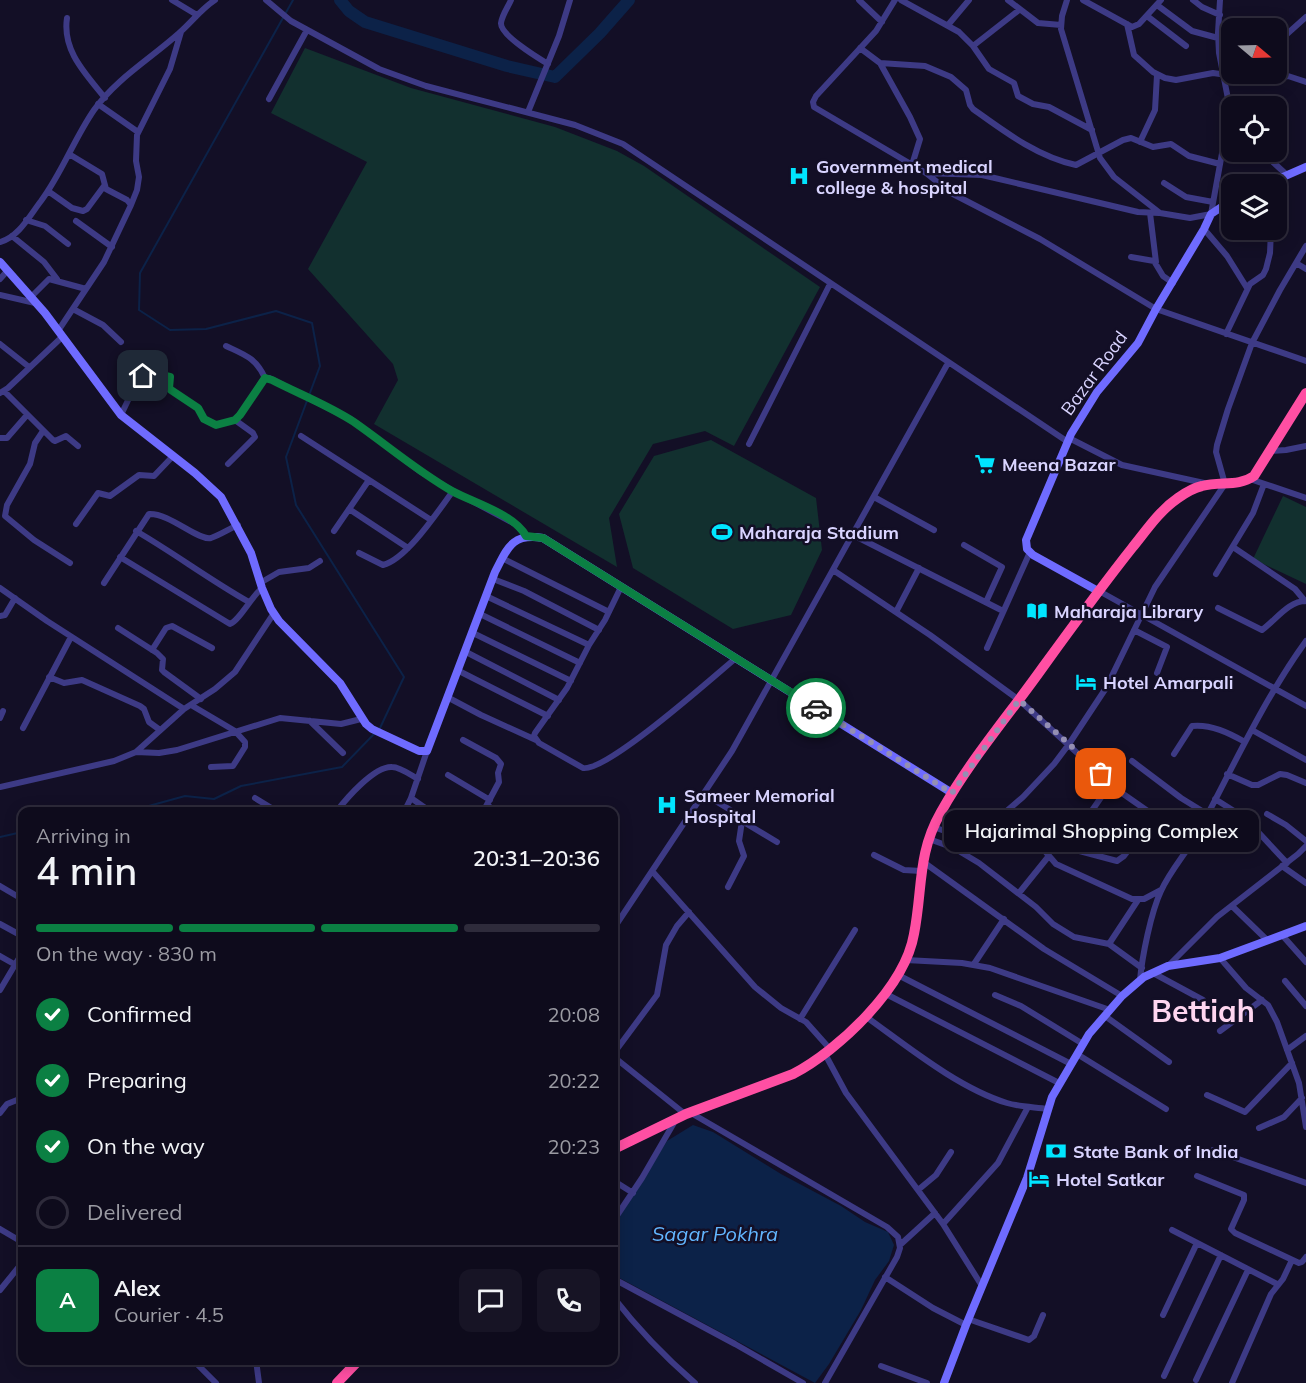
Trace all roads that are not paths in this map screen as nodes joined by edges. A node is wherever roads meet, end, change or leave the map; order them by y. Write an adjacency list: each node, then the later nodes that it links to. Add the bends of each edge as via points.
1 (172, 0): 19 (street)
2 (215, 0): 17 (street)
3 (266, 0): 28 (street)
4 (511, 0): 38 (street, via 501,21 503,29)
5 (562, 0): 15 (street)
6 (859, 0): 24 (street)
7 (895, 0): 24 (street)
8 (901, 0): 26 (street)
9 (969, 0): 26 (street)
10 (1008, 0): 18 (street)
11 (1067, 0): 27 (street)
12 (1083, 0): 25 (street)
13 (1193, 0): 20 (street)
14 (1220, 0): 20 (street, Bazar Road)
15 (570, 2): 38 (street)
16 (1158, 2): 21 (street); 31 (street, via 1192,31)
17 (204, 3): 19 (street)
18 (1019, 10): 27 (street, via 1038,23); 33 (street)
19 (197, 15): 29 (street)
20 (1220, 15): 31 (street, Bazar Road)
21 (1147, 16): 25 (street, via 1136,26); 34 (street)
22 (1306, 17): 30 (street)
23 (67, 18): 44 (street, via 67,34 76,61)
24 (882, 22): 35 (street)
25 (1127, 24): 39 (street, via 1134,55)
26 (948, 25): 33 (street)
27 (1061, 25): 48 (street, via 1067,56)
28 (307, 30): 45 (street); 47 (street, via 379,69 426,86)
29 (181, 32): 44 (street, via 133,69); 49 (street, via 170,69)
30 (1287, 34)
31 (1218, 35): 32 (street); 36 (street, Bazar Road)
32 (1221, 36)
33 (974, 46): 48 (street, via 989,69 1014,83 1018,96)
34 (1186, 46)
35 (860, 48): 37 (street); 55 (street, via 816,96 814,107)
36 (1221, 62)
37 (880, 63): 52 (street, via 925,66 951,76 966,90 973,109 1043,156 1076,165); 55 (street, via 920,139)
38 (547, 67): 47 (street)
39 (1157, 75): 40 (street, via 1176,80 1209,73); 50 (street, via 1155,110)
40 (1221, 75)
41 (1287, 76): 42 (street)
42 (1306, 82)
43 (1226, 84): 54 (street, Bazar Road, via 1230,108)
44 (105, 98): 46 (street)
45 (269, 99)
46 (98, 104): 49 (street); 51 (street)
47 (528, 112): 87 (street, via 575,124 623,144)
48 (1092, 130): 52 (street)
49 (138, 132): 64 (street, via 135,151 139,177)
50 (1140, 142): 52 (street, via 1126,139); 54 (street, via 1153,147 1171,144 1189,156)
51 (69, 154): 61 (street, via 102,174); 62 (street)
52 (1098, 154): 67 (street, via 1114,177)
53 (1272, 162): 58 (street)
54 (1220, 164): 63 (street, Bazar Road)
55 (912, 165): 57 (street)
56 (1306, 167): 59 (street)
57 (926, 173): 66 (street, via 982,175); 93 (street, via 951,192 1040,239)
58 (1285, 174)
59 (1287, 176)
60 (1164, 183): 63 (street, via 1186,197)
61 (104, 186): 62 (street, via 83,211); 64 (street)
62 (48, 191): 69 (street)
63 (1213, 202): 68 (street, Bazar Road)
64 (131, 205): 77 (street)
65 (1221, 207): 68 (street)
66 (1150, 213): 67 (street); 80 (street)
67 (1160, 213): 68 (street, via 1190,218)
68 (1211, 214): 71 (street, Bazar Road)
69 (26, 220): 72 (street); 75 (street, via 45,226)
70 (76, 221): 77 (street)
71 (1204, 229): 86 (street, Bazar Road); 88 (street)
72 (12, 236): 74 (street); 85 (street, via 44,262)
73 (1271, 240): 88 (street, via 1266,269)
74 (0, 242)
75 (68, 244)
76 (1306, 246): 81 (street)
77 (112, 247): 89 (street)
78 (1131, 257): 80 (street)
79 (0, 262): 83 (street)
80 (1156, 262): 86 (street, via 1163,276)
81 (1296, 263): 82 (street); 97 (street)
82 (1306, 269)
83 (8, 270): 84 (street); 91 (street)
84 (0, 279)
85 (58, 280): 89 (street); 91 (street, via 49,279)
86 (1173, 283): 93 (street, Bazar Road)
87 (830, 284): 101 (street); 113 (street)
88 (1247, 288): 95 (street)
89 (86, 289): 92 (street)
90 (0, 295): 91 (street)
91 (34, 300): 94 (street)
92 (73, 309): 94 (street); 96 (street, via 103,325)
93 (1156, 309): 95 (street); 112 (street, Bazar Road, via 1137,343 1097,392)
94 (60, 334): 102 (street); 107 (street)
95 (1226, 334): 97 (street)
96 (121, 342)
97 (1252, 343): 100 (street); 121 (street, via 1217,445)
98 (0, 344): 102 (street)
99 (226, 346): 103 (street, via 254,360)
100 (1306, 361)
101 (948, 363): 112 (street); 125 (street)
102 (29, 367): 104 (street)
103 (265, 378): 108 (street); 124 (street, via 352,420)
104 (2, 392): 106 (street)
105 (1306, 393): 116 (highway)
106 (27, 415): 109 (street); 111 (street, via 7,438)
107 (121, 415): 108 (street, via 145,373 151,372 170,377 169,388 198,408 213,425); 117 (street)
108 (235, 420): 118 (street, via 255,437)
109 (43, 431): 114 (street, via 55,441 66,436); 144 (street, via 35,443 26,474 4,513 34,540)
110 (301, 436): 120 (street)
111 (0, 438)
112 (1069, 440): 123 (street, via 1122,465); 139 (street, Bazar Road, via 1026,540)
113 (749, 444)
114 (78, 446)
115 (1306, 446): 116 (street)
116 (1270, 451): 119 (highway)
117 (173, 456): 129 (street, via 154,476 139,475 113,495 98,493); 130 (street, via 221,497)
118 (228, 464)
119 (1250, 479): 121 (highway); 122 (street)
120 (369, 480): 127 (street); 128 (street)
121 (1225, 484): 123 (highway); 165 (street, via 1155,587)
122 (1264, 484): 126 (street); 137 (street)
123 (1210, 485): 153 (highway, via 1191,490 1160,514)
124 (453, 491): 128 (street); 135 (street, via 517,525)
125 (874, 497): 131 (street); 134 (street)
126 (1306, 498)
127 (349, 509): 133 (street); 138 (street)
128 (431, 520): 138 (street)
129 (76, 524)
130 (238, 525): 132 (street, via 204,538 166,516 149,514); 150 (street)
131 (934, 530)
132 (136, 531): 141 (street); 157 (street)
133 (334, 531)
134 (853, 535): 145 (street); 146 (street)
135 (526, 536): 142 (street, via 518,538); 151 (street, via 543,538)
136 (964, 545): 158 (street, via 1002,567)
137 (1233, 547): 147 (street); 156 (street, via 1295,589)
138 (408, 548): 140 (street, via 383,565)
139 (1030, 552): 153 (street); 160 (street)
140 (359, 553)
141 (120, 557): 149 (street); 157 (street, via 230,624 236,622)
142 (502, 558): 148 (street); 161 (street)
143 (320, 561): 150 (street, via 309,568 279,572)
144 (70, 563)
145 (919, 568): 158 (street); 162 (street)
146 (833, 570): 162 (street); 183 (street)
147 (1216, 574)
148 (493, 579): 154 (street); 168 (street)
149 (104, 583)
150 (261, 585): 157 (street); 163 (street)
151 (621, 587): 161 (street); 178 (street)
152 (0, 588): 155 (street)
153 (1098, 591): 165 (street); 189 (highway)
154 (486, 596): 164 (street); 173 (street)
155 (15, 598): 166 (street, via 5,615); 171 (street)
156 (1305, 601): 159 (street, via 1287,608 1262,630)
157 (249, 602)
158 (986, 602): 160 (street)
159 (1218, 609)
160 (1003, 611): 175 (street)
161 (609, 612): 168 (street)
162 (896, 612): 189 (street)
163 (274, 613): 187 (street, via 235,672); 194 (street, via 340,683)
164 (480, 614): 170 (street); 179 (street)
165 (1142, 614): 169 (street); 185 (street)
166 (0, 616)
167 (118, 628): 176 (street)
168 (598, 630): 173 (street)
169 (1134, 630): 181 (street, via 1167,647); 203 (street, via 1106,688)
170 (473, 633): 177 (street); 184 (street)
171 (71, 637): 182 (street); 192 (street)
172 (1306, 641): 185 (street)
173 (589, 645): 179 (street)
174 (212, 648): 176 (street, via 172,626 166,628)
175 (987, 648)
176 (152, 650): 187 (street, via 163,659 164,672)
177 (466, 652): 180 (street); 188 (street)
178 (736, 658): 183 (street); 201 (street, via 635,743 596,766 583,768)
179 (580, 663): 184 (street)
180 (459, 670): 186 (street); 193 (street)
181 (1157, 673)
182 (49, 677): 196 (street); 197 (street, via 68,683 82,680 140,706 149,722)
183 (772, 680): 217 (street); 218 (street)
184 (571, 681): 188 (street)
185 (1274, 689): 191 (street); 199 (street)
186 (449, 698): 201 (street); 204 (street)
187 (201, 699): 190 (street)
188 (559, 700): 193 (street)
189 (1019, 700): 203 (street); 217 (highway)
190 (191, 705): 192 (street); 198 (street)
191 (1306, 706)
192 (184, 710): 197 (street)
193 (548, 716): 201 (street, via 535,733)
194 (362, 718): 195 (street, via 341,724); 204 (street, via 376,731)
195 (310, 721): 198 (street, via 280,718); 206 (street)
196 (23, 728)
197 (160, 730): 205 (street)
198 (234, 730): 205 (street, via 177,750); 210 (street, via 245,745 235,764)
199 (1252, 730): 202 (street); 208 (street)
200 (463, 740): 222 (street, via 500,761 500,782)
201 (536, 740)
202 (1245, 742): 207 (street, via 1224,731 1192,726); 211 (street)
203 (1069, 744): 214 (street); 230 (street, via 1035,785)
204 (427, 751): 213 (street)
205 (136, 753): 216 (street)
206 (343, 753)
207 (1174, 754)
208 (1306, 760)
209 (1132, 761): 227 (street)
210 (211, 767)
211 (1227, 774): 215 (street, via 1252,785 1280,774); 221 (street)
212 (448, 775): 222 (street)
213 (418, 779): 220 (street); 224 (street, via 393,767 380,770)
214 (1111, 783): 229 (street); 239 (street)
215 (1306, 783)
216 (0, 787)
217 (952, 793): 232 (highway)
218 (704, 794): 231 (street); 244 (street)
219 (255, 798): 223 (street)
220 (411, 798): 225 (street); 226 (street)
221 (1215, 799): 227 (street); 242 (street, via 1245,818)
222 (486, 805)
223 (270, 807)
224 (340, 807)
225 (406, 807)
226 (424, 807)
227 (1207, 814): 236 (street)
228 (1267, 814): 234 (street)
229 (1154, 816): 236 (street); 239 (street, via 1121,860)
230 (1000, 817): 232 (street, via 972,838); 237 (street, via 1023,839)
231 (742, 821): 235 (street); 247 (street, via 739,841 744,856)
232 (933, 827): 233 (highway)
233 (928, 838): 243 (highway); 249 (street, via 965,853)
234 (1306, 841)
235 (777, 842)
236 (1192, 842): 248 (street)
237 (1038, 843): 239 (street); 241 (street)
238 (1306, 846): 242 (street)
239 (1066, 848)
240 (874, 855): 243 (street, via 904,870)
241 (1048, 856): 249 (street); 251 (street, via 1056,864)
242 (1284, 864): 245 (street); 252 (street)
243 (921, 866): 254 (street); 266 (highway, via 914,933)
244 (652, 871): 253 (street); 255 (street)
245 (1306, 883)
246 (0, 886): 250 (street)
247 (728, 887)
248 (1161, 890): 251 (street); 271 (street)
249 (1019, 893): 262 (street, via 1074,937)
250 (18, 897)
251 (1138, 900): 262 (street)
252 (1232, 906): 261 (street); 270 (street)
253 (688, 912): 285 (street, via 755,987); 290 (street, via 666,945 657,995)
254 (1004, 919): 269 (street); 279 (street, via 1052,954)
255 (618, 922)
256 (0, 924): 259 (street)
257 (1306, 926): 260 (street)
258 (855, 930): 285 (street)
259 (18, 934)
260 (1282, 934): 261 (street); 267 (street)
261 (1267, 940): 265 (street)
262 (1109, 944): 271 (street)
263 (0, 956): 268 (street)
264 (18, 958): 268 (street)
265 (1220, 958): 270 (street); 281 (street)
266 (906, 960): 269 (street); 273 (highway)
267 (1306, 962)
268 (14, 964): 276 (street)
269 (974, 964): 283 (street)
270 (1168, 966): 272 (street)
271 (1142, 968): 274 (street)
272 (1153, 973): 274 (street); 280 (street)
273 (898, 975): 277 (highway); 296 (street)
274 (1140, 980): 279 (street)
275 (1285, 981): 282 (street)
276 (0, 990)
277 (886, 994): 284 (highway); 297 (street)
278 (995, 995): 288 (street, via 1014,1002)
279 (1122, 996): 283 (street)
280 (1203, 1000)
281 (1262, 1000): 286 (street); 289 (street, via 1277,1022)
282 (1306, 1006)
283 (1107, 1013): 288 (street); 294 (street)
284 (865, 1016): 291 (highway); 301 (street, via 961,1081 1006,1103)
285 (800, 1019): 291 (street, via 810,1026)
286 (1220, 1031)
287 (1306, 1036): 289 (street)
288 (1083, 1044): 292 (street)
289 (1287, 1050): 295 (street)
290 (618, 1051)
291 (827, 1051): 305 (highway, via 793,1074); 314 (street, via 846,1093)
292 (1077, 1054): 296 (street); 303 (street)
293 (618, 1060): 305 (street)
294 (1169, 1062)
295 (1292, 1063): 298 (street, via 1245,1112); 299 (street)
296 (1071, 1064): 297 (street)
297 (1059, 1083): 302 (street)
298 (1207, 1095)
299 (1302, 1098): 306 (street); 307 (street, via 1284,1117)
300 (18, 1100): 304 (street, via 7,1104)
301 (1028, 1107): 302 (street); 318 (street, via 998,1163)
302 (1048, 1109): 332 (street, via 1027,1178)
303 (1166, 1109)
304 (0, 1113)
305 (684, 1116): 308 (highway); 315 (street); 323 (street, via 887,1227 898,1236)
306 (1306, 1127)
307 (1259, 1128)
308 (618, 1147)
309 (1214, 1150): 312 (street)
310 (951, 1152): 314 (street, via 936,1175)
311 (1197, 1176): 326 (street, via 1244,1195 1233,1232)
312 (1306, 1183)
313 (618, 1184): 315 (street)
314 (918, 1190): 317 (street)
315 (633, 1193): 316 (street)
316 (618, 1208)
317 (935, 1213): 318 (street); 323 (street)
318 (943, 1224): 332 (street)
319 (0, 1229): 321 (street)
320 (1172, 1230): 322 (street)
321 (18, 1240)
322 (1197, 1243): 324 (street); 336 (street)
323 (900, 1245): 329 (street)
324 (1221, 1256): 328 (street); 342 (street)
325 (1306, 1257): 326 (street, via 1302,1262)
326 (1292, 1260): 331 (street)
327 (18, 1268): 333 (street)
328 (1248, 1270): 331 (street); 343 (street)
329 (885, 1277): 337 (street, via 933,1308); 349 (street)
330 (618, 1281): 348 (street)
331 (1277, 1284): 352 (street)
332 (982, 1286): 337 (street)
333 (0, 1290)
334 (618, 1303): 347 (street)
335 (1043, 1315): 337 (street, via 1029,1340)
336 (1163, 1315)
337 (967, 1322): 351 (street)
338 (198, 1365): 344 (street)
339 (257, 1365): 345 (street)
340 (354, 1365): 346 (highway)
341 (881, 1366): 350 (street)
342 (1164, 1376)
343 (1196, 1380)
344 (216, 1383)
345 (259, 1383)
346 (337, 1383)
347 (695, 1383)
348 (803, 1383)
349 (825, 1383)
350 (927, 1383)
351 (944, 1383)
352 (1232, 1383)

